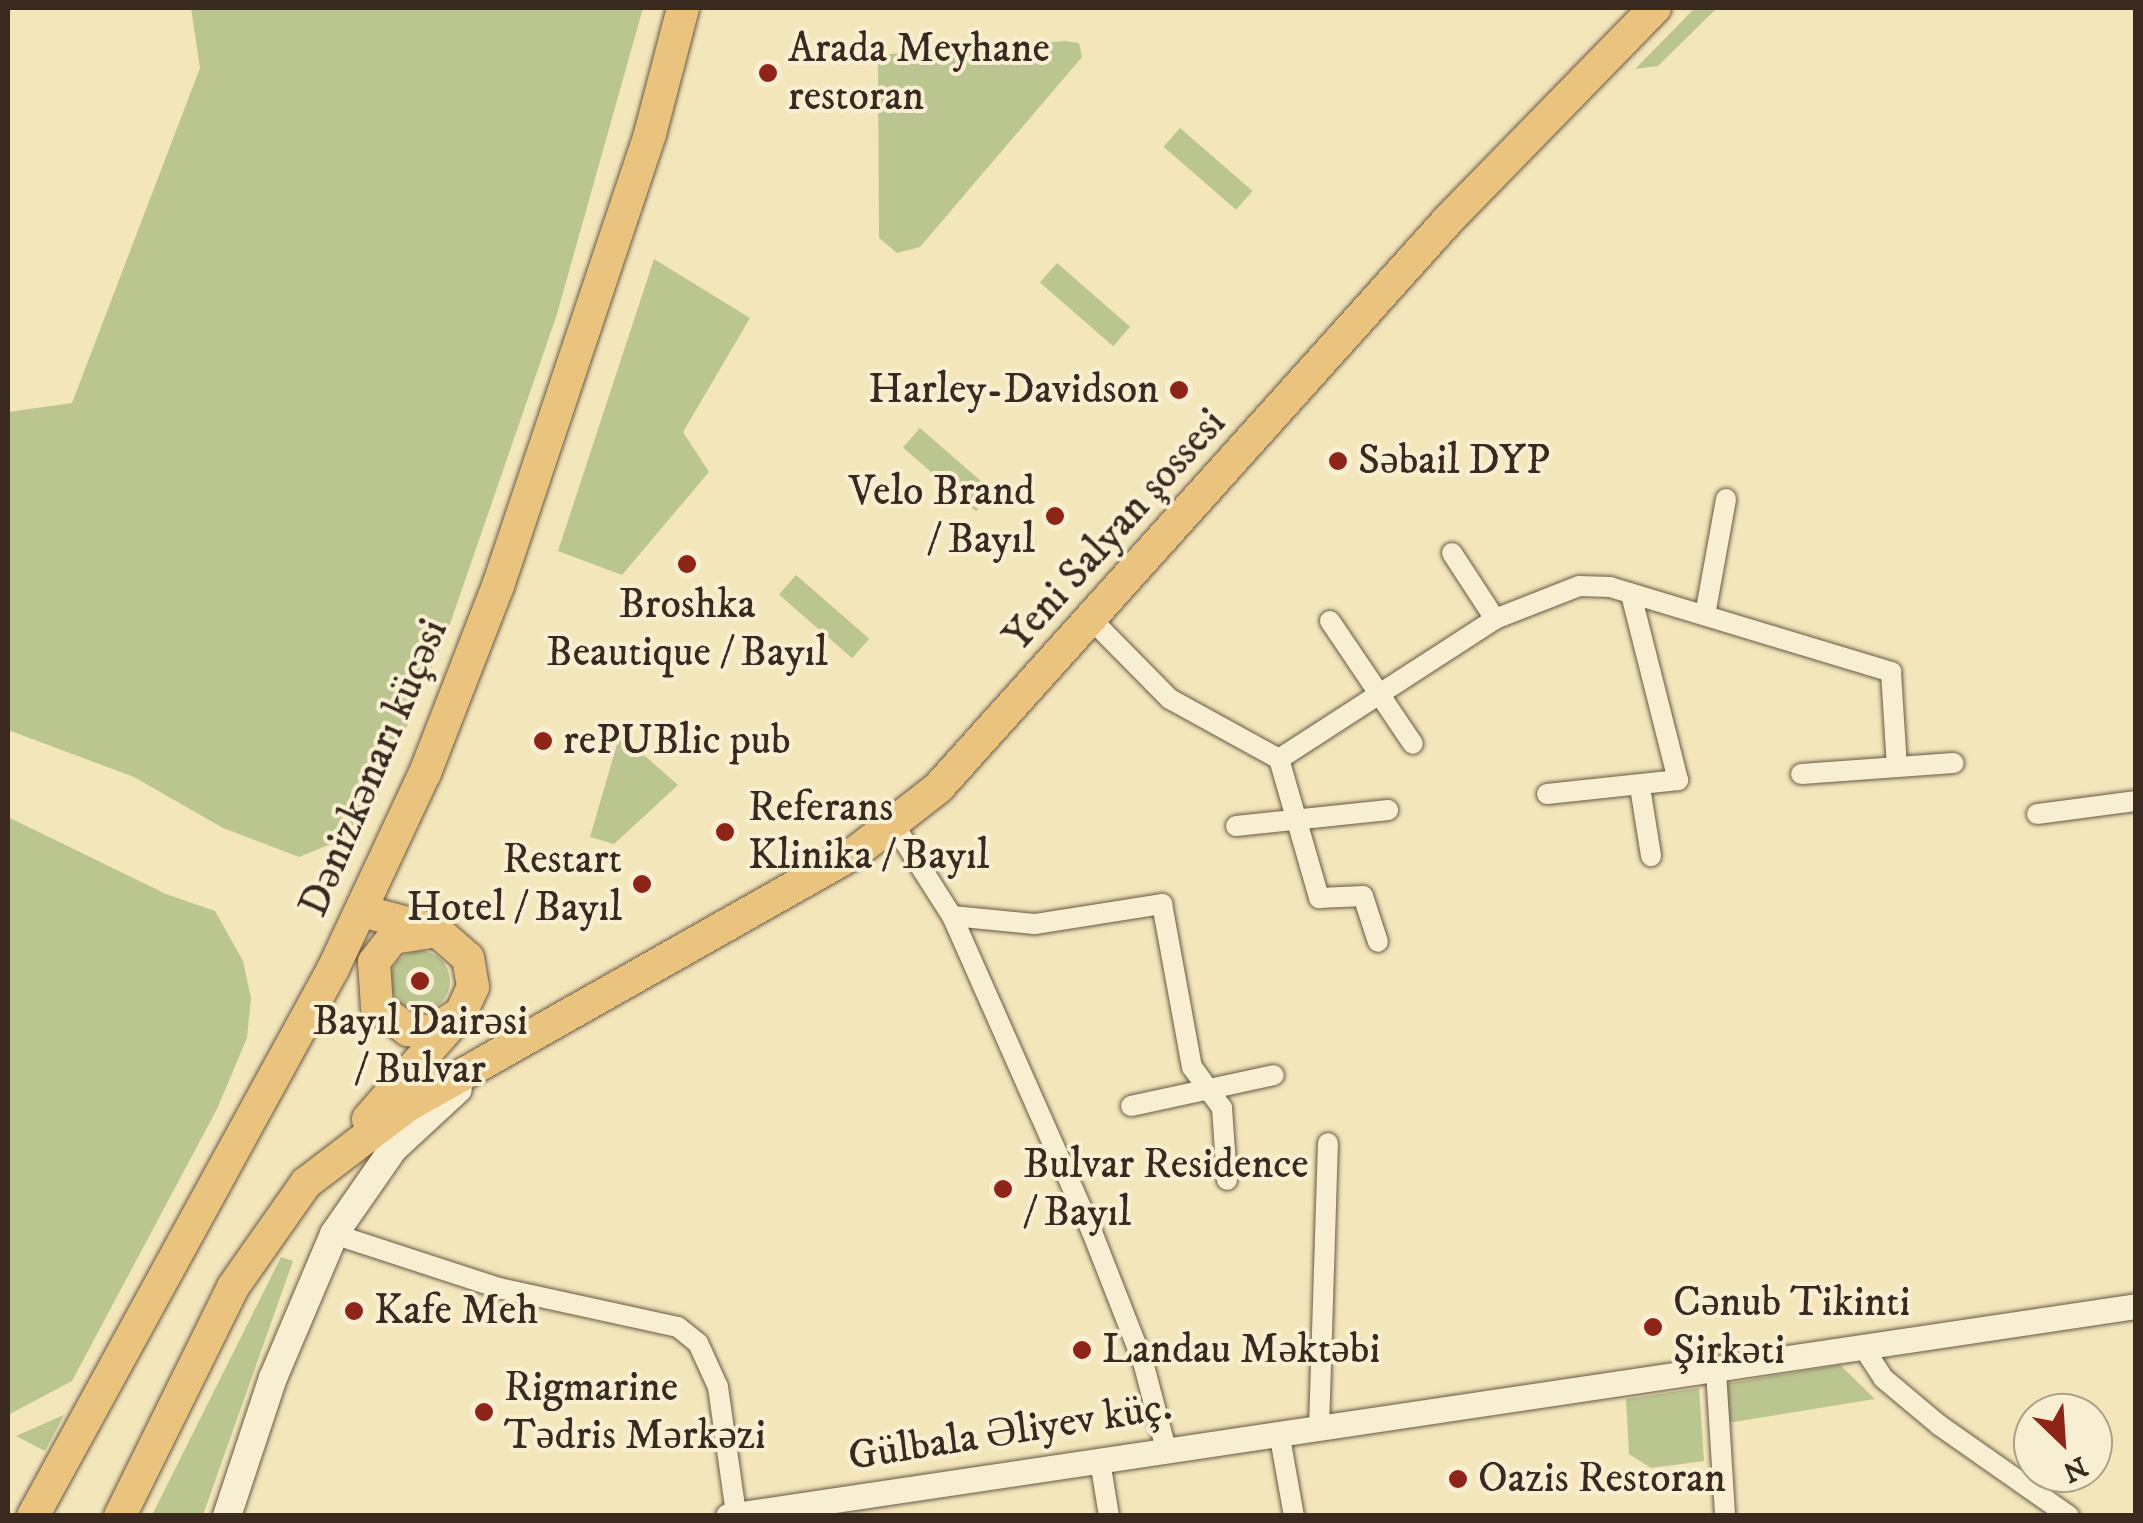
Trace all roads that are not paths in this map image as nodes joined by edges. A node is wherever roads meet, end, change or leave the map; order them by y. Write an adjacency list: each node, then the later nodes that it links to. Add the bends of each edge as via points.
1 (683, 8): 25 (highway, Dənizkənarı küçəsi, via 650,134 498,586)
2 (1656, 8): 7 (highway, Yeni Salyan şossesi, via 1448,219)
3 (1726, 499): 6 (street)
4 (1452, 553): 8 (street)
5 (1631, 594): 6 (street); 8 (street, via 1579,586); 16 (street, via 1679,772 1673,783)
6 (1705, 615): 14 (street, via 1892,672)
7 (1092, 620): 12 (street, via 1170,699); 22 (highway, Yeni Salyan şossesi, via 967,759)
8 (1496, 620): 10 (street)
9 (1330, 621): 10 (street)
10 (1384, 692): 11 (street); 12 (street)
11 (1412, 744)
12 (1278, 758): 21 (street)
13 (1954, 763): 14 (street)
14 (1897, 766): 15 (street)
15 (1801, 774)
16 (1640, 786): 17 (street); 24 (street)
17 (1548, 794)
18 (2136, 801): 20 (street)
19 (1388, 810): 21 (street)
20 (2037, 814)
21 (1298, 823): 23 (street); 28 (street, via 1320,898 1363,896)
22 (894, 825): 26 (street); 30 (highway, Yeni Salyan şossesi)
23 (1236, 826)
24 (1651, 856)
25 (362, 911): 27 (highway); 29 (highway, Dənizkənarı küçəsi)
26 (952, 916): 33 (street, via 1035,924 1162,904); 44 (street, via 1126,1314)
27 (437, 931): 31 (highway, via 460,946 472,972 462,1012); 31 (highway, via 406,932 381,948 370,977)
28 (1378, 942)
29 (332, 969): 31 (highway); 47 (highway, Dənizkənarı küçəsi)
30 (564, 1017): 31 (highway, via 492,1038); 36 (highway); 38 (main road, via 418,1122)
31 (411, 1029): 36 (highway)
32 (1274, 1076): 33 (street)
33 (1202, 1087): 34 (street); 37 (street, via 1222,1108)
34 (1131, 1106)
35 (1328, 1143): 42 (street)
36 (335, 1156): 48 (highway, via 275,1221 234,1287)
37 (1227, 1180)
38 (334, 1234): 46 (street, via 499,1288 678,1327 698,1343 718,1387); 49 (main road, via 273,1378)
39 (2136, 1306): 40 (street, Gülbala Əliyev küç.)
40 (1864, 1350): 41 (street, Gülbala Əliyev küç.); 54 (street, via 1883,1378 1939,1425)
41 (1716, 1371): 42 (street, Gülbala Əliyev küç.); 53 (street)
42 (1319, 1428): 43 (street, Gülbala Əliyev küç.)
43 (1279, 1432): 44 (street, Gülbala Əliyev küç.); 52 (street)
44 (1166, 1448): 45 (street, Gülbala Əliyev küç.)
45 (1100, 1460): 46 (street, Gülbala Əliyev küç.); 51 (street)
46 (736, 1514): 50 (street, Gülbala Əliyev küç.)
47 (33, 1516)
48 (120, 1516)
49 (227, 1516)
50 (728, 1516)
51 (1109, 1516)
52 (1294, 1516)
53 (1725, 1516)
54 (2069, 1516)

